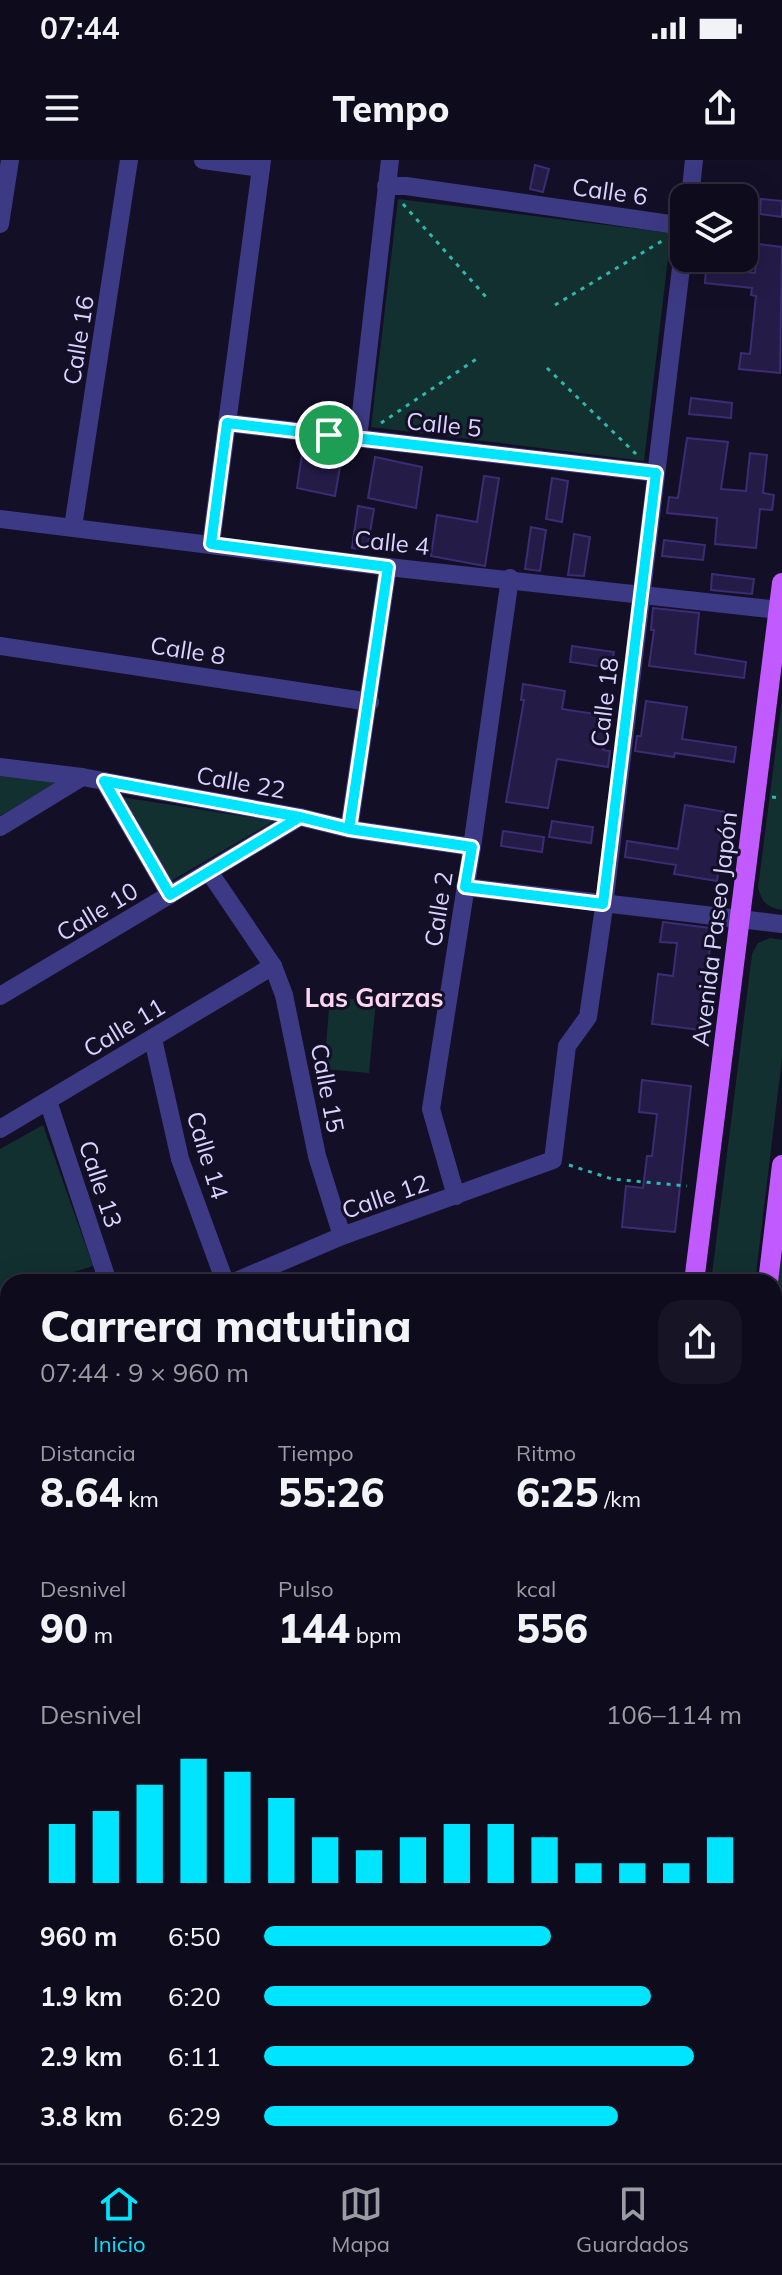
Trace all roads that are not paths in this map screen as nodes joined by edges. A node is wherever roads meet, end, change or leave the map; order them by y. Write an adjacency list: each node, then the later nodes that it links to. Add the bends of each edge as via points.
1 (10, 160): 9 (street)
2 (129, 160): 16 (street, Calle 16)
3 (203, 160): 6 (street)
4 (390, 160): 8 (street)
5 (694, 160): 7 (street)
6 (261, 164): 12 (street)
7 (691, 184)
8 (386, 186): 10 (street, Calle 6); 13 (street)
9 (0, 224)
10 (670, 233)
11 (676, 272): 14 (street, Calle 18)
12 (227, 423): 13 (street, Calle 5); 17 (street)
13 (358, 439): 14 (street, Calle 5)
14 (656, 473): 20 (street, Calle 18)
15 (0, 519): 16 (street, Calle 4)
16 (73, 527): 17 (street, Calle 4)
17 (211, 544): 18 (street, Calle 4)
18 (388, 567): 19 (street, Calle 4); 24 (street)
19 (510, 578): 20 (street, Calle 4); 31 (street, Calle 2)
20 (641, 594): 21 (street, Calle 4); 35 (street, Calle 18)
21 (781, 594): 22 (main road, Avenida Paseo Japón)
22 (779, 637): 36 (main road, Avenida Paseo Japón)
23 (0, 646): 24 (street, Calle 8)
24 (370, 702): 30 (street)
25 (0, 767): 26 (street, Calle 22)
26 (82, 777): 27 (street, Calle 22); 29 (street)
27 (104, 781): 28 (street, Calle 22); 34 (street)
28 (300, 817): 30 (street, Calle 22); 32 (street, Calle 10)
29 (0, 827)
30 (349, 829): 31 (street, Calle 22)
31 (472, 847): 33 (street, Calle 2)
32 (210, 873): 34 (street, Calle 10); 38 (street, Calle 15)
33 (465, 887): 35 (street); 45 (street, Calle 2, via 431,1109)
34 (170, 895): 39 (street, Calle 10)
35 (603, 904): 36 (street); 43 (street, Calle 18, via 588,1017 567,1046)
36 (742, 920): 37 (street); 50 (main road, Avenida Paseo Japón)
37 (782, 924)
38 (273, 966): 40 (street, Calle 11); 46 (street, Calle 15, via 284,995 317,1156)
39 (0, 996)
40 (153, 1039): 41 (street, Calle 11); 48 (street, Calle 14, via 180,1159)
41 (48, 1101): 42 (street, Calle 11); 47 (street, Calle 13)
42 (0, 1129)
43 (553, 1160): 45 (street, Calle 12)
44 (782, 1165): 51 (main road)
45 (456, 1196): 46 (street, Calle 12)
46 (342, 1236): 49 (street, Calle 12)
47 (105, 1274)
48 (222, 1274)
49 (253, 1274)
50 (693, 1274)
51 (769, 1274)

